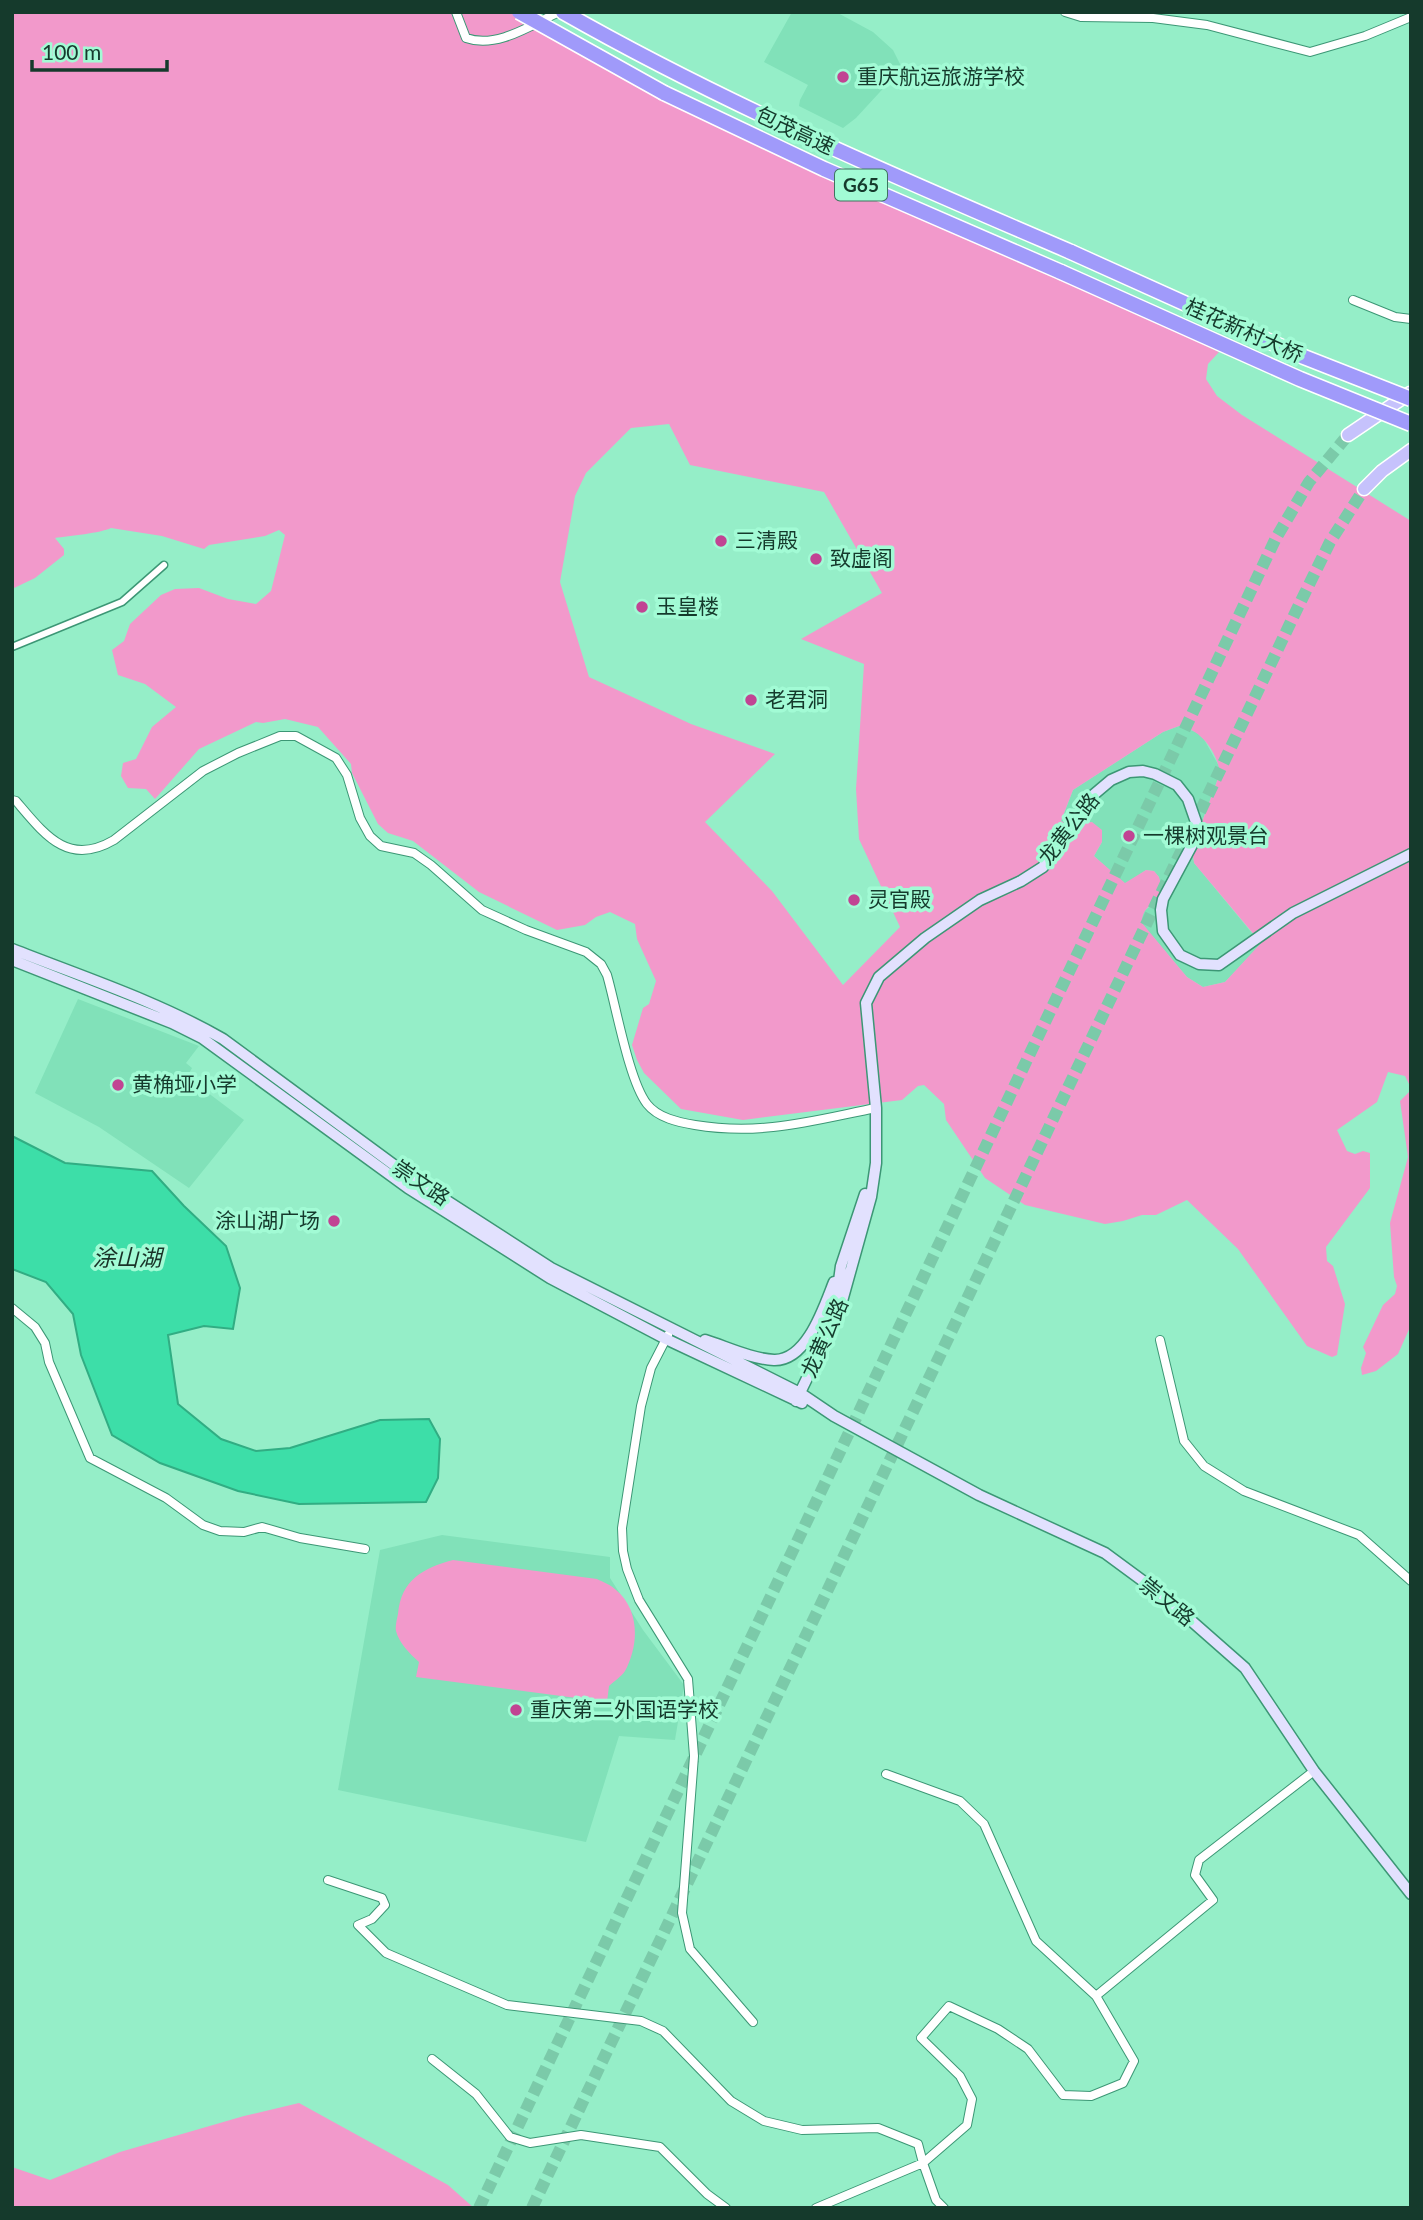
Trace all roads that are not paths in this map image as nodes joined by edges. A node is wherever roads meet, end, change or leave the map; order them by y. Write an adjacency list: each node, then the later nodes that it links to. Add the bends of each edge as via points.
1 (456, 12): 3 (street, via 466,37 478,42 504,37)
2 (519, 12): 7 (highway, 包茂高速 / G65, bridge, via 664,93 824,169)
3 (561, 12): 6 (highway, 包茂高速 / G65, via 835,151)
4 (1065, 12): 5 (street, via 1081,17 1153,18 1207,25 1310,52)
5 (1411, 17)
6 (1071, 252): 11 (highway, 桂花新村大桥 / G65, bridge, via 1304,357)
7 (1061, 272): 12 (highway, 桂花新村大桥 / G65, bridge)
8 (1353, 300): 9 (street)
9 (1411, 319)
10 (1411, 392): 13 (main road, bridge)
11 (1411, 399)
12 (1411, 424)
13 (1348, 435)
14 (1411, 450): 15 (main road)
15 (1364, 489)
16 (164, 565): 17 (street, via 122,602)
17 (12, 647)
18 (12, 800): 22 (street, via 46,836 84,852 100,848 124,832 203,771 280,736 296,736 336,758 347,775 360,818 381,846 414,853 482,910 586,952 601,964 635,1079 655,1112 681,1123 747,1130)
19 (1411, 853): 22 (main road, 龙黄公路, via 1293,913 1219,965 1199,964 1180,955 1163,931 1161,910 1192,845 1196,822 1188,799 1177,785 1143,771 1111,780 1092,796 1043,867 980,900 879,977 866,1003)
20 (12, 949): 27 (main road, 崇文路, via 173,1013 223,1039 412,1179 571,1280)
21 (12, 960): 27 (main road, 崇文路, via 202,1038 408,1188 559,1284)
22 (876, 1108): 23 (main road, 龙黄公路, via 875,1174)
23 (863, 1215): 24 (main road, 龙黄公路); 25 (main road, 龙黄公路)
24 (855, 1262): 25 (main road, via 847,1273); 29 (main road, 龙黄公路, via 839,1312)
25 (841, 1266): 27 (main road, via 813,1330 787,1358 765,1359); 29 (main road, 龙黄公路, via 834,1311)
26 (12, 1308): 30 (street, via 35,1326 45,1343 90,1458 220,1531 262,1527)
27 (669, 1334): 29 (main road, 崇文路); 37 (street, via 643,1396 622,1528 623,1550 639,1600 688,1679 694,1756 682,1913 690,1949)
28 (1160, 1340): 31 (street, via 1184,1441 1204,1466 1244,1491 1359,1535)
29 (796, 1395): 32 (main road, 崇文路, via 979,1495 1105,1553 1162,1595 1245,1668)
30 (365, 1549)
31 (1411, 1581)
32 (1314, 1771): 35 (main road, 崇文路); 36 (street, via 1199,1860 1195,1875 1213,1900)
33 (886, 1774): 36 (street, via 960,1801 984,1824 1036,1941)
34 (328, 1880): 39 (street, via 382,1898 385,1905 372,1919 358,1925 386,1953 508,2005 642,2021 663,2032 731,2101 764,2121 802,2130 878,2128 918,2144)
35 (1411, 1894)
36 (1096, 1996): 39 (street, via 1134,2061 1123,2083 1091,2096 1063,2095 1028,2049 949,2006 921,2038 960,2076 972,2099 967,2125)
37 (753, 2022)
38 (432, 2059): 40 (street, via 476,2094 510,2137 530,2143 581,2135 660,2147)
39 (923, 2163): 41 (street); 42 (street, via 936,2200)
40 (726, 2208)
41 (816, 2208)
42 (944, 2208)

